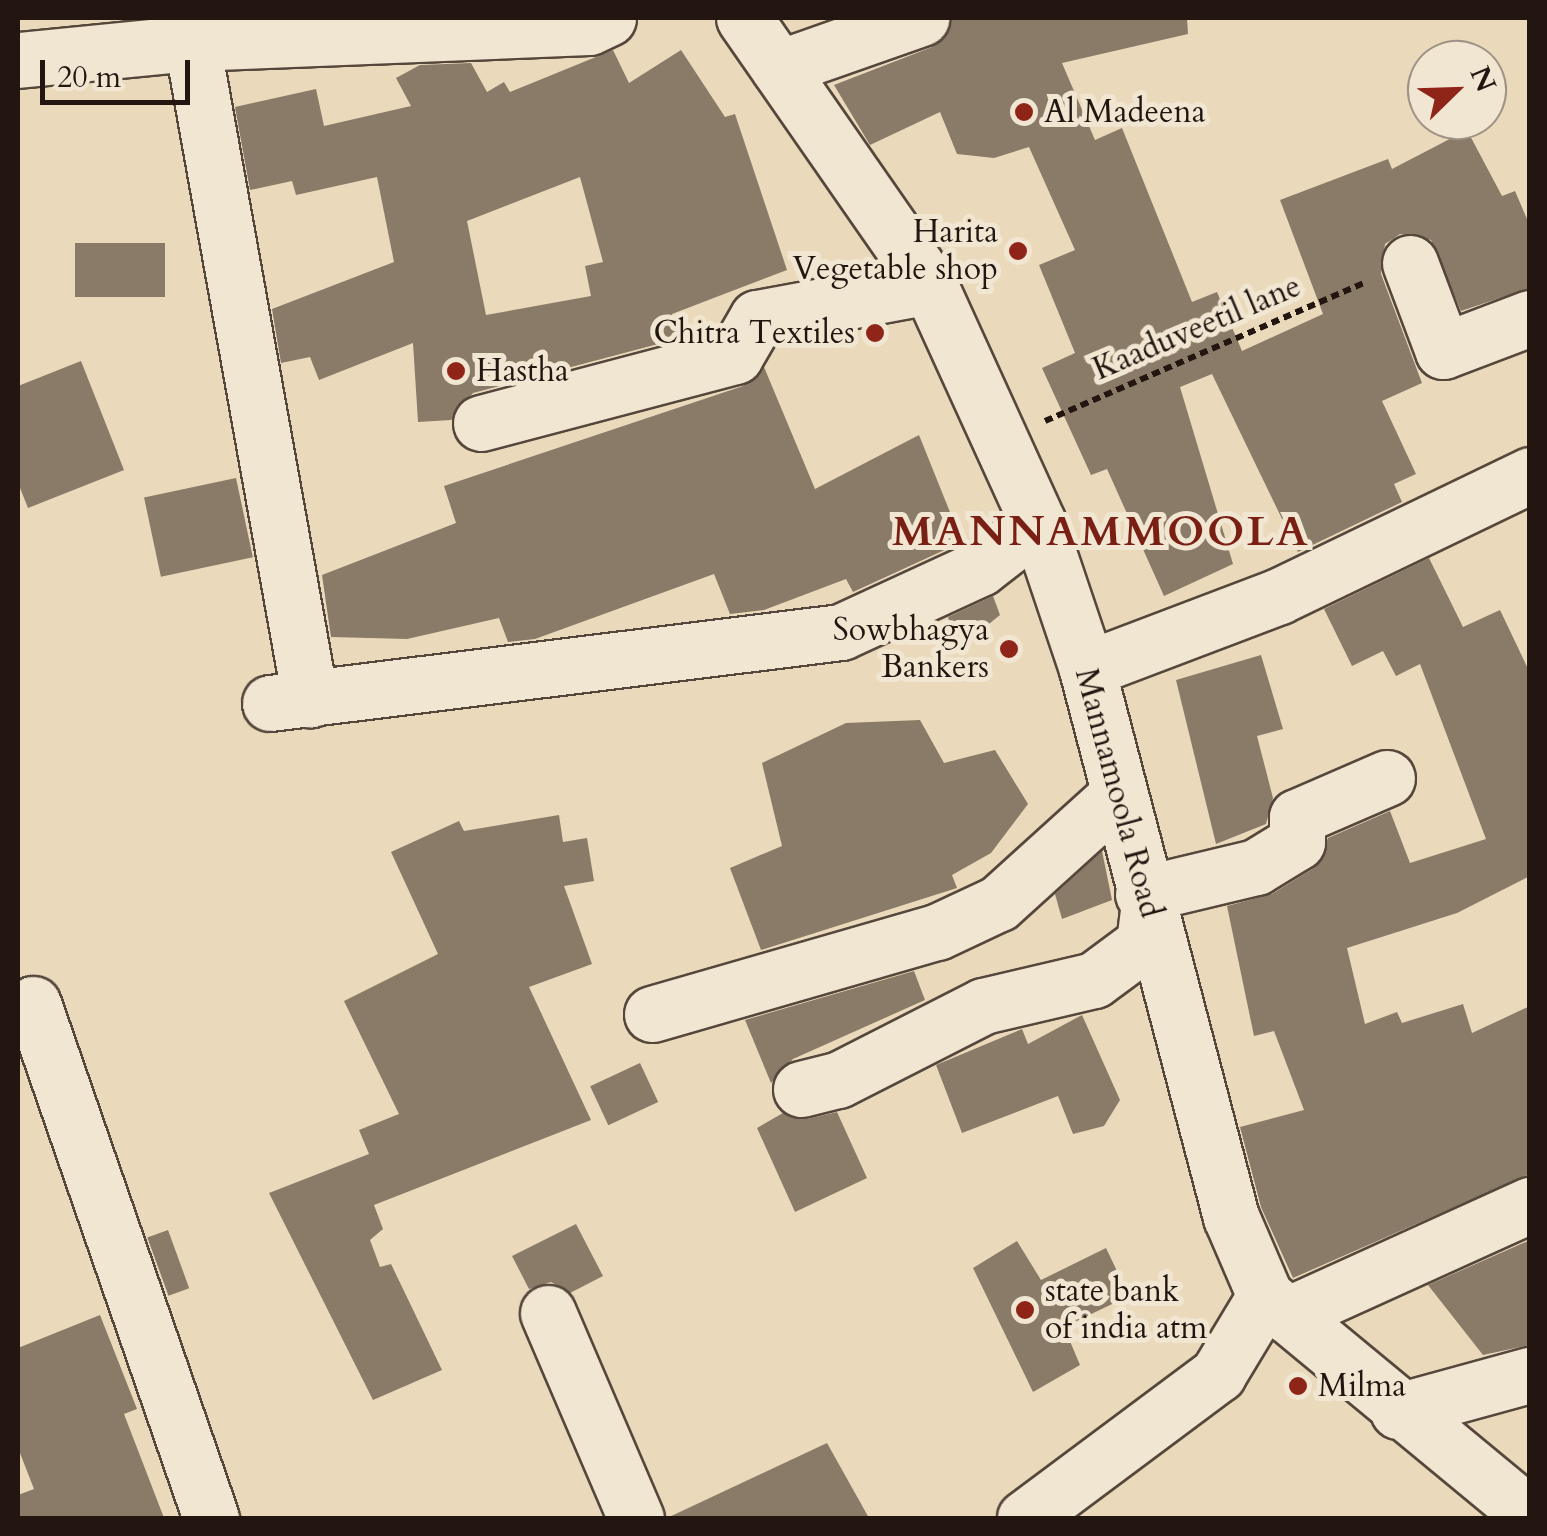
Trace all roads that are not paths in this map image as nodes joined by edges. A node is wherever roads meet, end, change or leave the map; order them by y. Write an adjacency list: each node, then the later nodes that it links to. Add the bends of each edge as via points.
1 (608, 18): 4 (street, via 589,27)
2 (744, 18): 6 (street, Mannamoola Road)
3 (921, 18): 6 (street)
4 (192, 43): 5 (street); 12 (street, via 290,701 842,632 980,568)
5 (18, 60)
6 (779, 68): 8 (street, Mannamoola Road)
7 (1410, 264): 9 (street, via 1443,351)
8 (930, 286): 10 (street, via 757,318 735,356); 12 (street, Mannamoola Road)
9 (1530, 318)
10 (481, 423)
11 (1530, 475): 13 (street, via 1279,596)
12 (1038, 523): 13 (street, Mannamoola Road)
13 (1087, 669): 15 (street, Mannamoola Road)
14 (1387, 778): 16 (street, via 1297,817 1298,842 1256,866)
15 (1118, 795): 16 (street, Mannamoola Road); 18 (street, via 999,903 937,932)
16 (1146, 903): 19 (street, via 1144,943 1094,980 983,1006 838,1080); 21 (street, Mannamoola Road, via 1231,1217)
17 (33, 1004): 26 (street)
18 (652, 1014)
19 (801, 1089)
20 (1530, 1205): 21 (street)
21 (1276, 1305): 24 (street, Mannamoola Road); 28 (street, via 1218,1374)
22 (548, 1313): 27 (street)
23 (1530, 1375): 24 (street)
24 (1398, 1411): 25 (street, Mannamoola Road)
25 (1530, 1516)
26 (211, 1518)
27 (636, 1518)
28 (1025, 1518)

